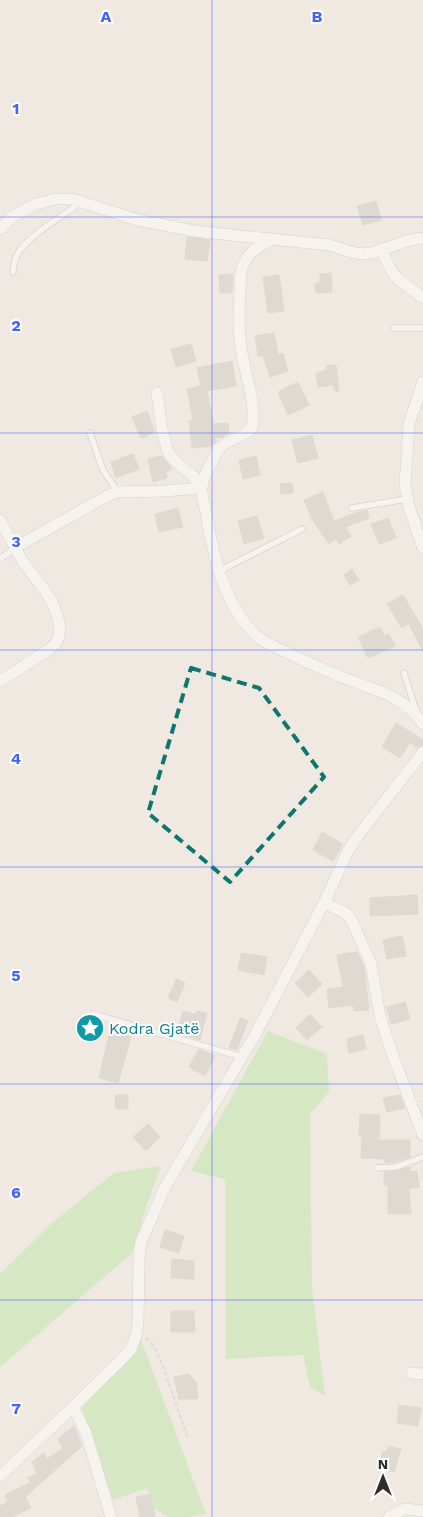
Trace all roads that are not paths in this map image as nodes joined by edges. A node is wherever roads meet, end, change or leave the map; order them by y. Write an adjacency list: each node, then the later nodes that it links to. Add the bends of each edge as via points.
1 (83, 201): 2 (street, via 63,198 36,204 13,216); 4 (street, via 115,213 194,232); 6 (lane, via 26,243 17,253)
2 (0, 229)
3 (423, 238): 5 (street)
4 (271, 240): 5 (street, via 329,245 365,254); 13 (street, via 248,254 242,272 239,332 253,412 252,428 219,448)
5 (381, 250): 7 (street, via 398,279)
6 (14, 272)
7 (423, 298)
8 (394, 328): 9 (lane)
9 (423, 328)
10 (423, 382): 15 (street, via 409,424)
11 (157, 393): 13 (street, via 168,452)
12 (90, 433): 14 (lane, via 103,470)
13 (201, 488): 14 (street); 22 (street)
14 (118, 492): 19 (street)
15 (407, 499): 16 (lane); 20 (street)
16 (352, 508)
17 (0, 520): 19 (street)
18 (302, 529): 22 (lane)
19 (16, 547): 21 (lane); 24 (street, via 54,604 60,634 50,649)
20 (423, 548)
21 (0, 559)
22 (219, 571): 25 (street, via 232,604 260,639 347,679 385,692 406,705)
23 (404, 673): 25 (lane)
24 (0, 681)
25 (420, 719)
26 (423, 752): 27 (street, via 357,837)
27 (324, 903): 29 (street); 30 (street, via 346,913 351,919 371,964 380,1016)
28 (93, 1014): 29 (lane)
29 (242, 1057): 33 (street, via 188,1146 146,1227 139,1257 137,1330 130,1349)
30 (423, 1135)
31 (423, 1157): 32 (lane, via 396,1167)
32 (377, 1168)
33 (73, 1408): 34 (street); 36 (street, via 86,1433)
34 (0, 1476)
35 (423, 1511): 37 (street, via 405,1509)
36 (111, 1517)
37 (389, 1517)

